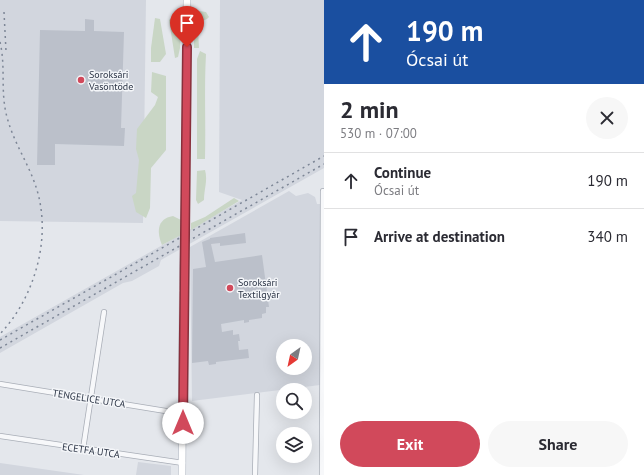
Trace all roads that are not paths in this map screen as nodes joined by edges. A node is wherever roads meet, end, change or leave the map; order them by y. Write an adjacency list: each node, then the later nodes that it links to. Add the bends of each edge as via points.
1 (188, 0): 11 (main road, bridge)
2 (323, 191): 5 (street)
3 (104, 312): 7 (street)
4 (0, 384): 7 (street, TENGELICE UTCA)
5 (324, 385): 14 (street)
6 (257, 395): 13 (street)
7 (91, 398): 8 (street, TENGELICE UTCA); 10 (street)
8 (178, 413)
9 (0, 436): 10 (street, ECETFA UTCA)
10 (83, 449): 11 (street, ECETFA UTCA)
11 (183, 463): 12 (main road)
12 (182, 475)
13 (255, 475)
14 (322, 475)

